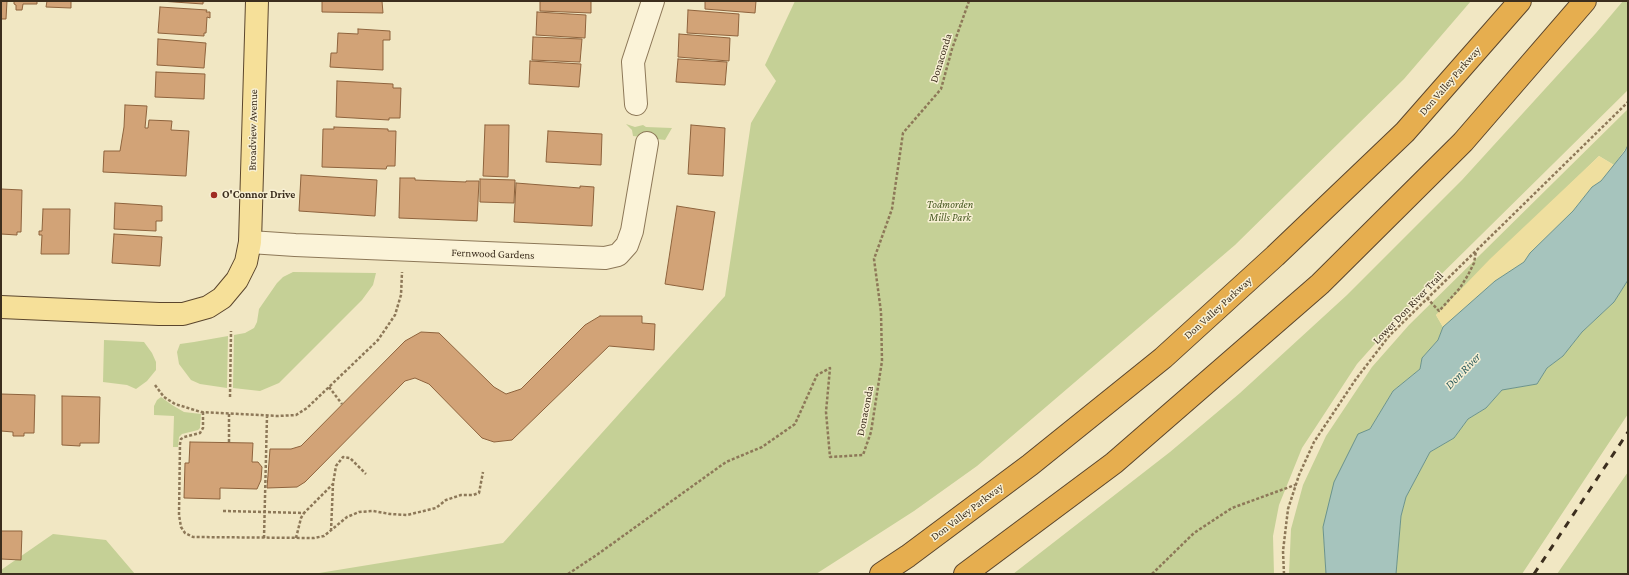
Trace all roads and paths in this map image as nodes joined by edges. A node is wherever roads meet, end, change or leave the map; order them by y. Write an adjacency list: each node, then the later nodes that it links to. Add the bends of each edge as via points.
1 (257, 1): 9 (main road, Broadview Avenue)
2 (654, 1): 7 (street, via 633,62)
3 (969, 1): 33 (path, Donaconda, via 941,89 903,133 892,209 874,259 881,312 882,361 871,432 863,455 830,457 826,412 830,368 817,375 795,424 762,448 726,462)
4 (1520, 1): 34 (highway, Don Valley Parkway, via 1405,132 1163,358 1030,465)
5 (1585, 1): 35 (highway, via 1463,142 1320,284 1114,463)
6 (1628, 102): 10 (path, Lower Don River Trail)
7 (636, 104)
8 (647, 143): 9 (street, Fernwood Gardens, via 632,231 627,245 618,255 605,258)
9 (250, 242): 13 (main road, Broadview Avenue, via 246,262 237,280 222,298 208,307 183,314)
10 (1476, 251): 12 (path, Lower Don River Trail); 12 (path, via 1474,263 1460,288 1439,311)
11 (402, 272): 16 (path, via 401,295 395,315 378,340)
12 (1427, 298): 26 (path, Lower Don River Trail, via 1389,336 1356,378 1314,442)
13 (1, 307)
14 (231, 331): 17 (path)
15 (155, 385): 19 (path, via 164,397 175,404)
16 (329, 388): 18 (path); 21 (path, via 296,415)
17 (230, 397)
18 (342, 404)
19 (203, 412): 20 (path); 31 (path, via 203,428 200,433 181,439 181,527 185,533 193,537)
20 (229, 413): 21 (path); 22 (path)
21 (267, 416): 28 (path)
22 (229, 442)
23 (483, 472): 30 (path, via 479,493 461,495 446,500 436,508 407,515 359,512 347,517)
24 (366, 474): 25 (path, via 350,458 343,457 336,466)
25 (333, 484): 29 (path); 30 (path)
26 (1296, 485): 36 (path, via 1232,508 1194,533); 37 (path, Lower Don River Trail, via 1288,509 1283,551)
27 (223, 511): 28 (path)
28 (264, 512): 29 (path); 31 (path)
29 (304, 513): 32 (path)
30 (331, 531): 32 (path, via 314,538)
31 (264, 538): 32 (path)
32 (296, 538)
33 (568, 574)
34 (881, 574)
35 (965, 574)
36 (1152, 574)
37 (1284, 574)

